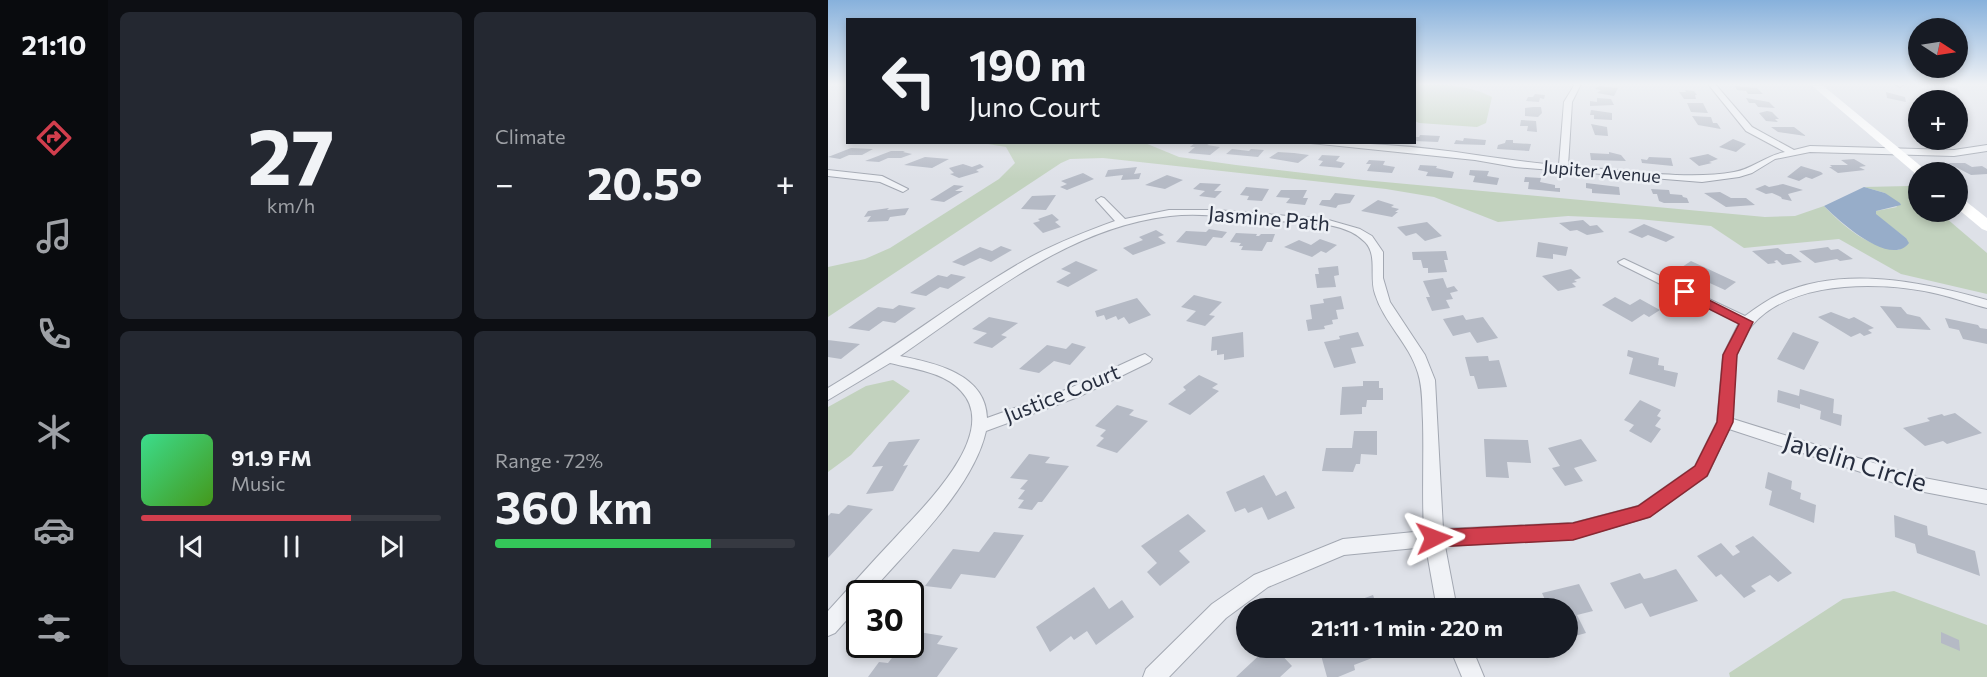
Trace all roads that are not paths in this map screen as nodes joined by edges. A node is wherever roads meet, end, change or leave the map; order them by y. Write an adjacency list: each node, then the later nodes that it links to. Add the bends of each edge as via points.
1 (1567, 116): 9 (street)
2 (1737, 116): 7 (street, via 1749,129)
3 (1853, 116): 6 (street)
4 (1328, 144): 9 (street, Jupiter Avenue)
5 (1987, 148): 6 (street, Jupiter Avenue, via 1954,153)
6 (1895, 150): 7 (street, Jupiter Avenue, via 1831,148); 8 (street)
7 (1792, 152): 9 (street, Jupiter Avenue, via 1772,157 1749,171 1720,178)
8 (1910, 162)
9 (1563, 168)
10 (831, 175): 11 (street, via 882,179)
11 (903, 189)
12 (1101, 200): 14 (street)
13 (1968, 210): 15 (street)
14 (1123, 223): 19 (street, Jasmine Path, via 1020,268); 25 (street, Jasmine Path, via 1157,215 1207,212 1335,224 1355,230 1370,241 1378,255 1377,277 1384,302 1411,341 1427,379)
15 (1987, 226)
16 (1624, 262): 18 (street)
17 (1987, 304): 18 (street, via 1911,285 1854,283 1811,288 1786,296)
18 (1746, 322): 22 (street, via 1730,355)
19 (889, 358): 21 (street, Jasmine Path); 23 (street, via 942,371 961,382 977,406)
20 (1145, 359): 23 (street, Justice Court, via 1073,393)
21 (828, 395)
22 (1725, 422): 24 (street, Javelin Circle, via 1919,484); 25 (street, via 1701,471 1643,512 1573,531)
23 (979, 427): 27 (street, via 975,445 954,484)
24 (1987, 497)
25 (1434, 538): 26 (street, Jasmine Path); 29 (street, via 1343,548 1261,581 1204,625)
26 (1445, 598)
27 (828, 626)
28 (1465, 658): 30 (street)
29 (1155, 677)
30 (1473, 677)

